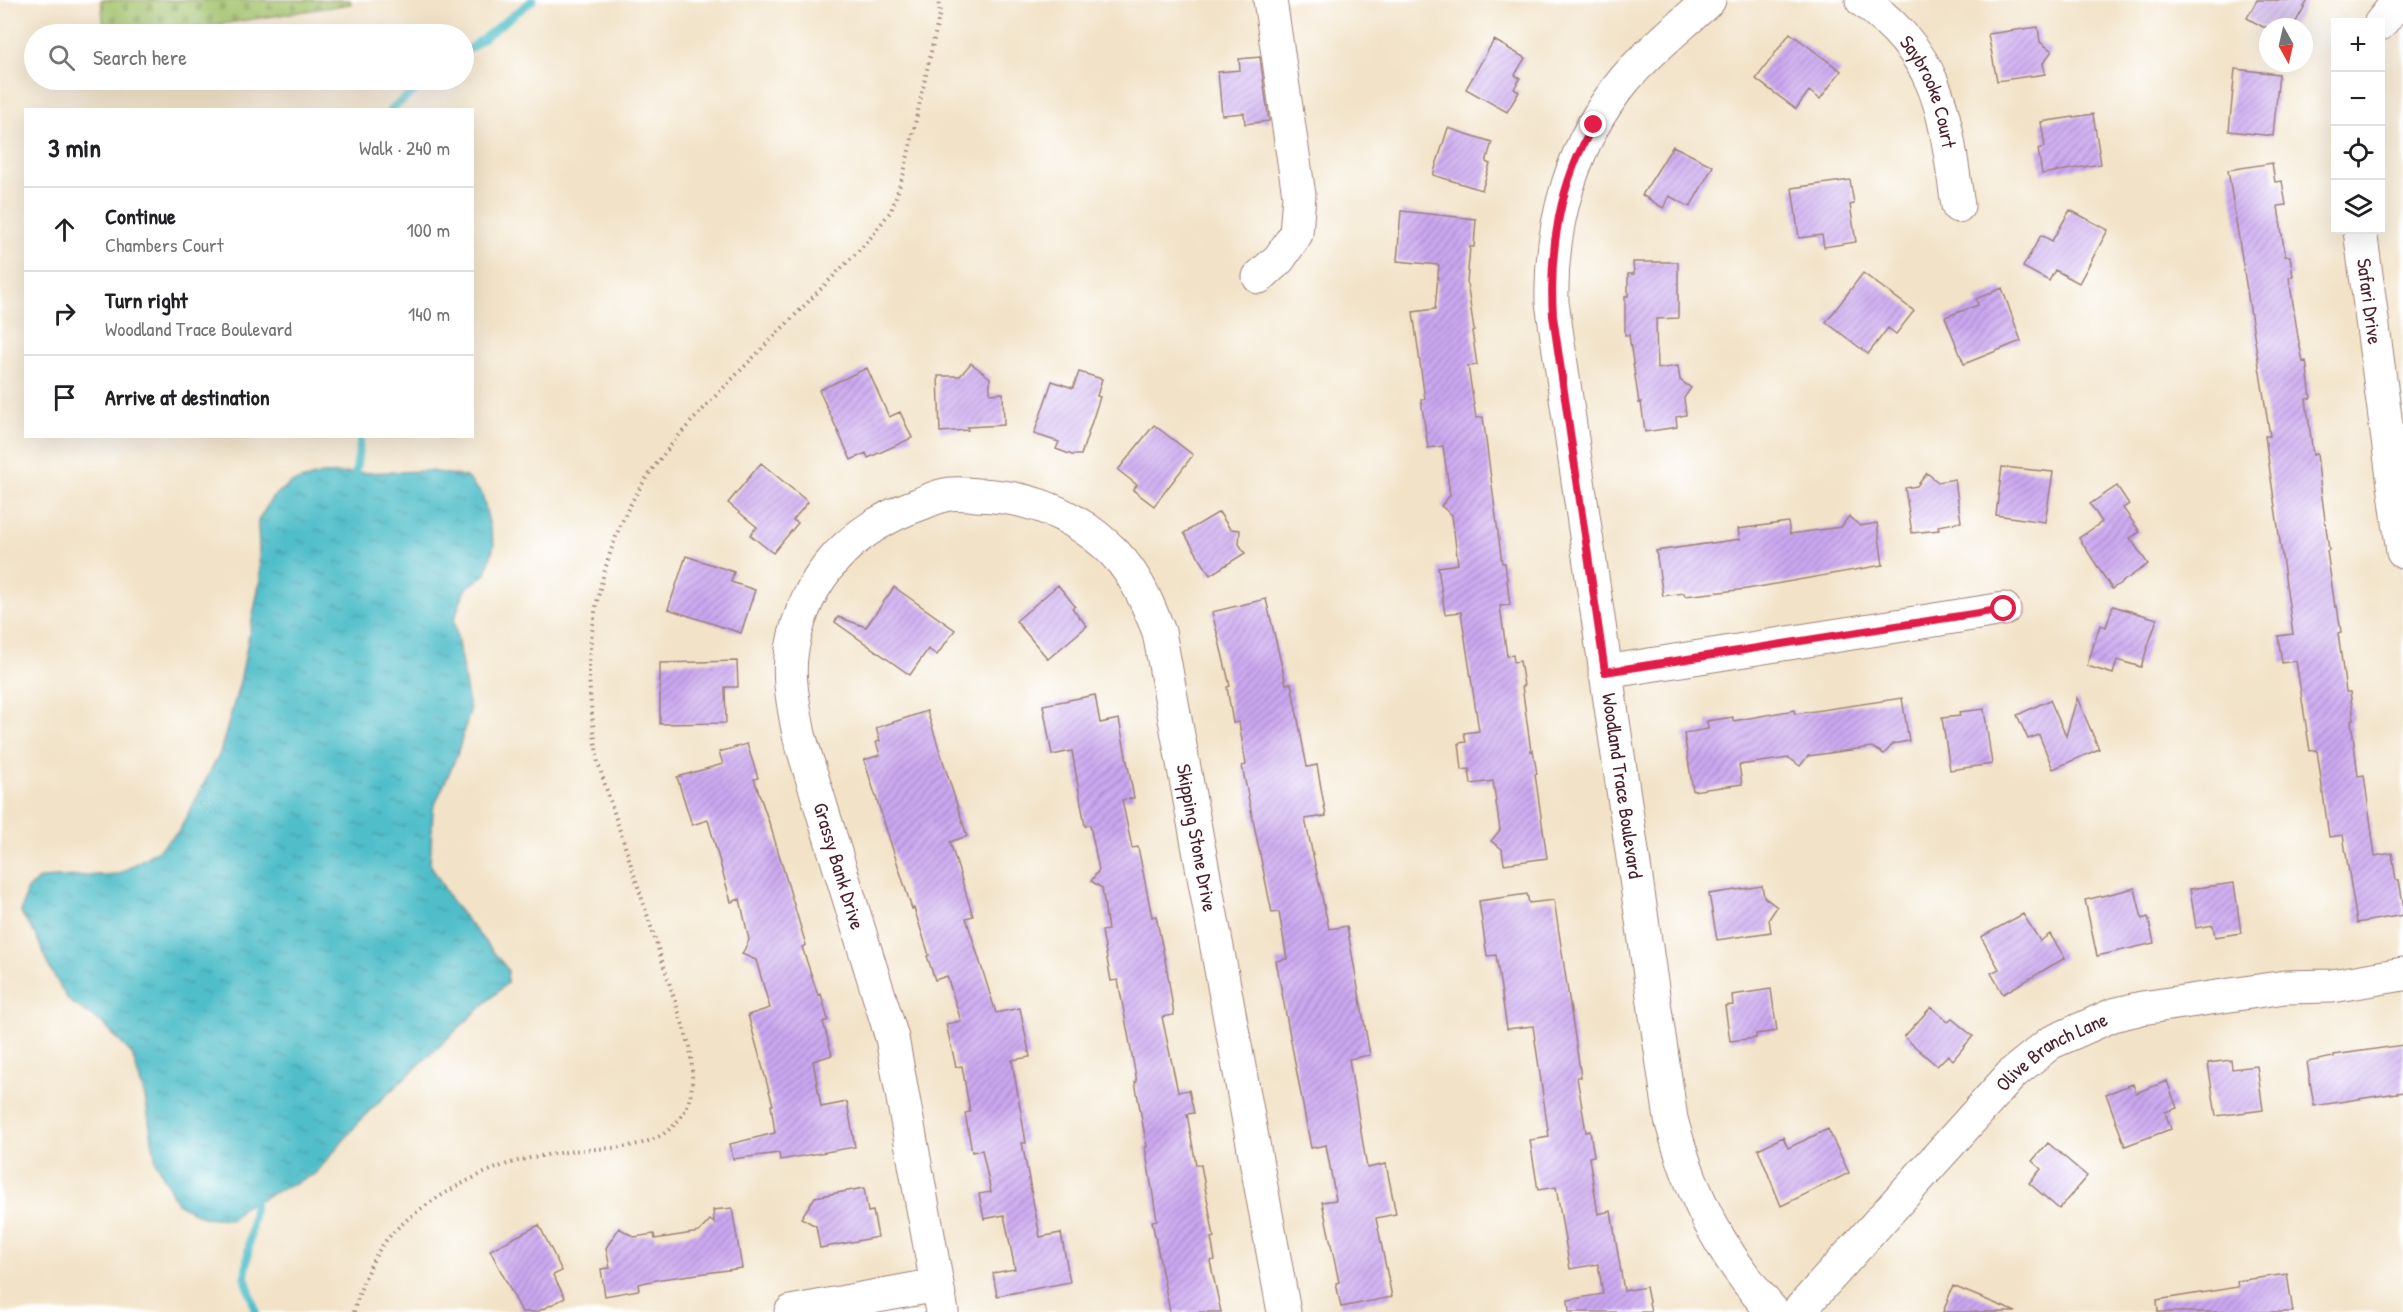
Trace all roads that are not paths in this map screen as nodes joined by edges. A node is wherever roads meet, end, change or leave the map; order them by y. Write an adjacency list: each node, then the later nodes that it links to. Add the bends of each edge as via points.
1 (1270, 0): 8 (street, via 1299,195 1296,234 1279,259)
2 (1709, 0): 13 (street, Woodland Trace Boulevard, via 1653,50 1609,101 1572,171 1557,225 1553,316)
3 (1862, 0): 6 (street, Saybrooke Court, via 1900,32 1932,81 1945,118)
4 (2399, 0): 5 (street)
5 (2385, 18)
6 (1958, 206)
7 (2361, 234): 9 (street, Safari Drive)
8 (1258, 277)
9 (2391, 364): 11 (street, Safari Drive)
10 (948, 494): 15 (street, Grassy Bank Drive, via 902,510 856,537 820,574 802,609 791,651 791,694 799,735 892,1038); 17 (street, Skipping Stone Drive, via 1003,496 1041,505 1059,514 1106,544 1144,593 1159,632)
11 (2403, 552)
12 (2004, 609): 13 (street)
13 (1605, 672): 18 (street, Woodland Trace Boulevard, via 1676,1140 1694,1192 1716,1237 1744,1279)
14 (2403, 974): 19 (street, Olive Branch Lane, via 2142,1008 2113,1015 2050,1043 2013,1073)
15 (940, 1298): 16 (street)
16 (791, 1312)
17 (1284, 1312)
18 (1773, 1312)
19 (1798, 1312)

